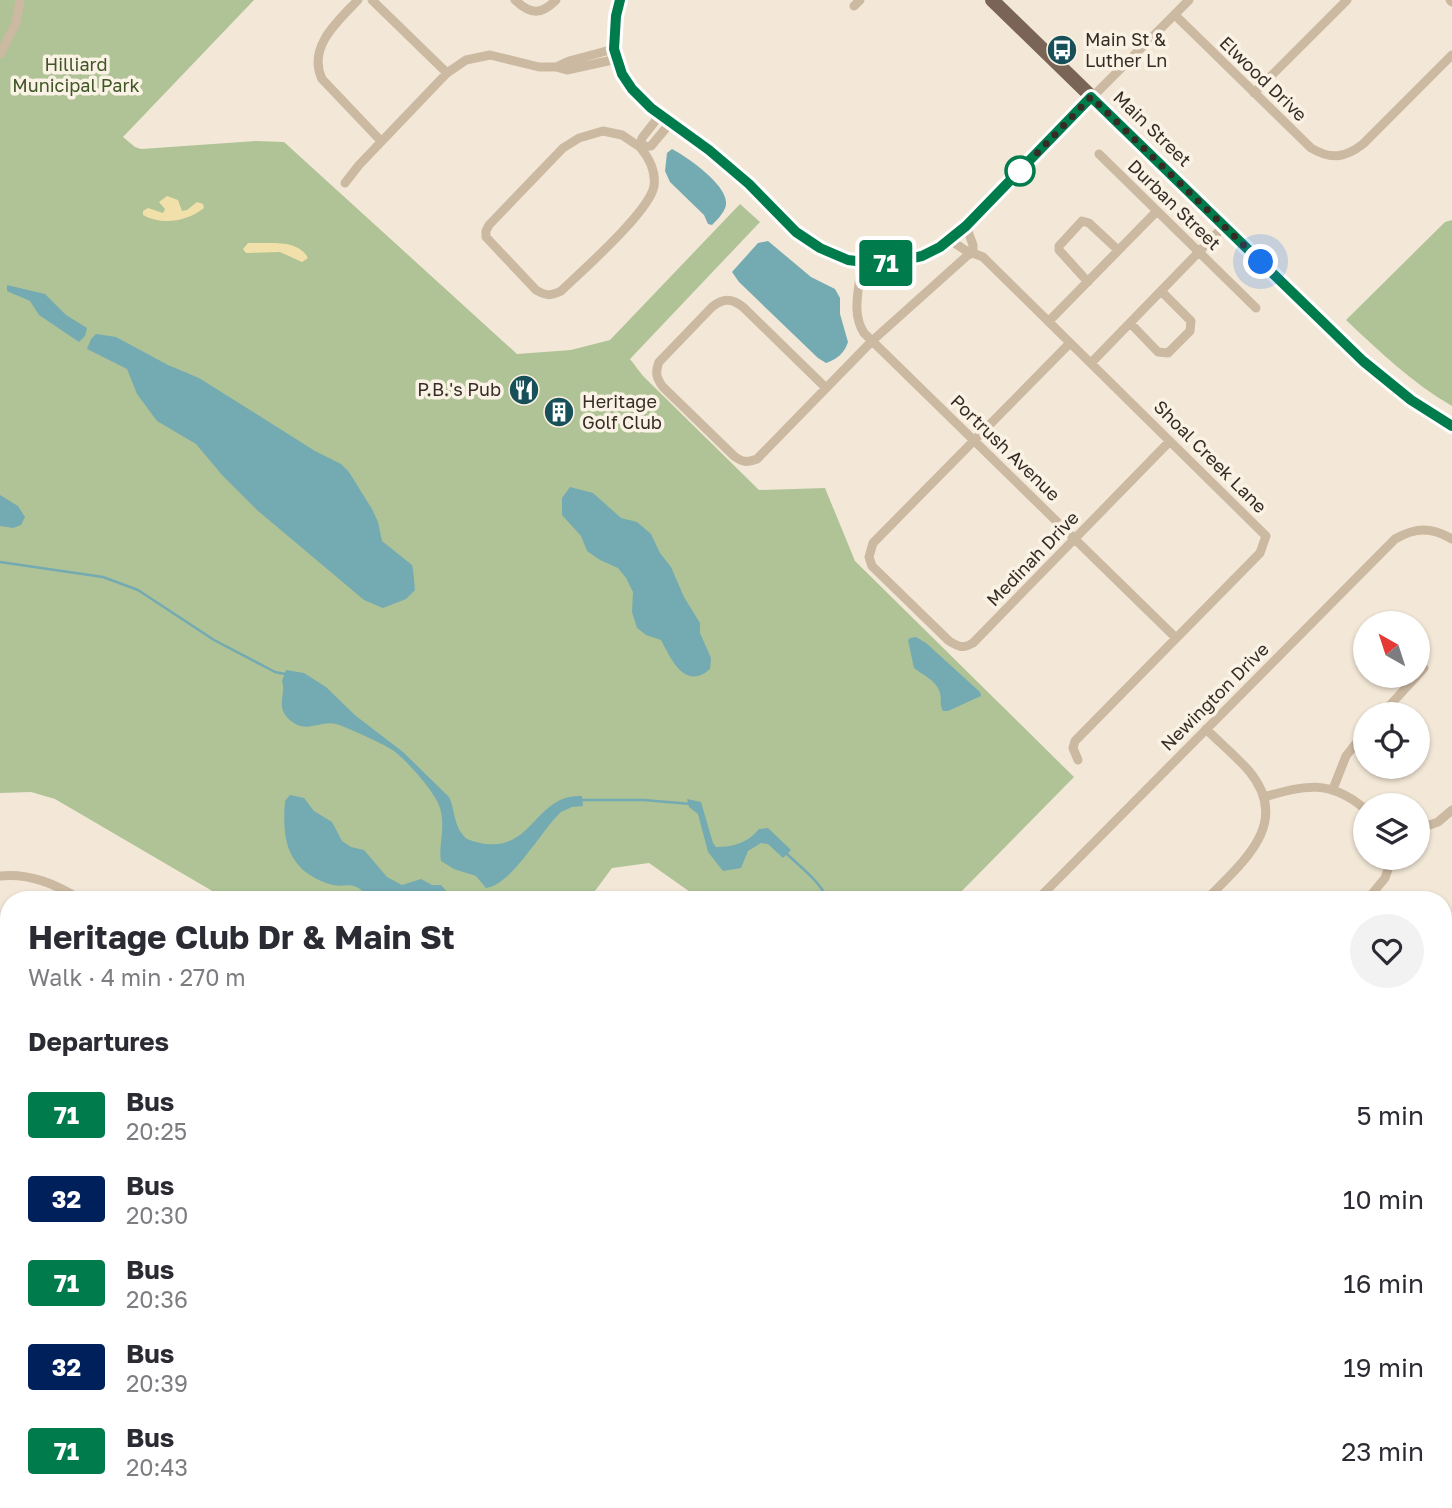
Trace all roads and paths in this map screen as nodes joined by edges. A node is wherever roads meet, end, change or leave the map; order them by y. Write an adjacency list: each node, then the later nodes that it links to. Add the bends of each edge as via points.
1 (20, 0): 11 (street, via 16,23)
2 (358, 0): 19 (street, via 325,36 318,69 322,79)
3 (372, 0): 14 (street)
4 (516, 0): 5 (street, via 531,12 541,12)
5 (556, 0)
6 (621, 0): 12 (street, via 615,25)
7 (992, 0): 16 (main road, Main Street)
8 (1189, 0): 10 (street)
9 (1347, 0): 15 (street)
10 (1175, 15): 15 (street, Elwood Drive); 16 (street)
11 (0, 54)
12 (616, 54): 14 (street, via 567,70 490,55 466,60); 17 (street, via 628,84)
13 (1452, 55): 15 (street, Elwood Drive, via 1350,154 1334,157 1311,148)
14 (447, 73): 19 (street)
15 (1254, 93)
16 (1091, 97): 24 (street); 25 (main road, Main Street)
17 (660, 114): 18 (street); 20 (street)
18 (671, 122): 20 (street, via 650,146); 30 (street, via 749,184 806,239 833,255)
19 (381, 141): 22 (street)
20 (640, 147): 20 (street, via 622,135 603,131 563,148 486,231 490,242 536,290 544,295 561,291 651,195 654,174)
21 (1100, 154): 23 (street, Durban Street)
22 (345, 183)
23 (1157, 211): 27 (street); 28 (street, Durban Street)
24 (966, 226): 26 (street); 29 (street)
25 (1224, 226): 28 (street); 40 (main road, Main Street, via 1387,382)
26 (950, 240): 29 (street, Shoal Creek Lane); 30 (street, via 907,260)
27 (1118, 250): 31 (street); 31 (street, via 1082,221 1059,250)
28 (1199, 252): 32 (street); 33 (street, Durban Street)
29 (973, 253): 34 (street, Shoal Creek Lane, via 983,257); 36 (street)
30 (861, 262): 36 (street, Portrush Avenue, via 858,323)
31 (1088, 282): 34 (street)
32 (1162, 292): 35 (street); 35 (street, via 1191,321 1190,331 1168,353 1158,352)
33 (1256, 308)
34 (1049, 321): 37 (street, Shoal Creek Lane)
35 (1130, 324): 38 (street)
36 (872, 341): 39 (street); 41 (street, Portrush Avenue)
37 (1070, 343): 38 (street, Shoal Creek Lane); 41 (street)
38 (1091, 363): 42 (street, Shoal Creek Lane)
39 (826, 388): 39 (street, via 750,462 734,456 663,387 656,370 712,307 729,299 743,307)
40 (1452, 426)
41 (974, 441): 43 (street, Portrush Avenue); 43 (street, Medinah Drive, via 870,548 872,566 949,641 966,647)
42 (1169, 442): 43 (street, Medinah Drive); 45 (street, Shoal Creek Lane, via 1266,536 1260,553)
43 (1074, 539): 45 (street, Portrush Avenue)
44 (1452, 540): 48 (street, Newington Drive, via 1422,529 1391,543)
45 (1176, 638): 50 (street, Shoal Creek Lane, via 1075,741)
46 (1406, 688): 47 (street)
47 (1393, 702)
48 (1206, 729): 52 (street, via 1250,772); 59 (street, Newington Drive)
49 (1353, 747): 51 (street)
50 (1078, 760)
51 (1334, 789): 52 (street, via 1305,786); 53 (street)
52 (1264, 797): 60 (street, via 1266,818 1260,839)
53 (1353, 800)
54 (1452, 810): 55 (street)
55 (1430, 825)
56 (1388, 870): 61 (street)
57 (0, 876): 58 (street, via 38,880)
58 (65, 891)
59 (1046, 891)
60 (1214, 891)
61 (1374, 891)

